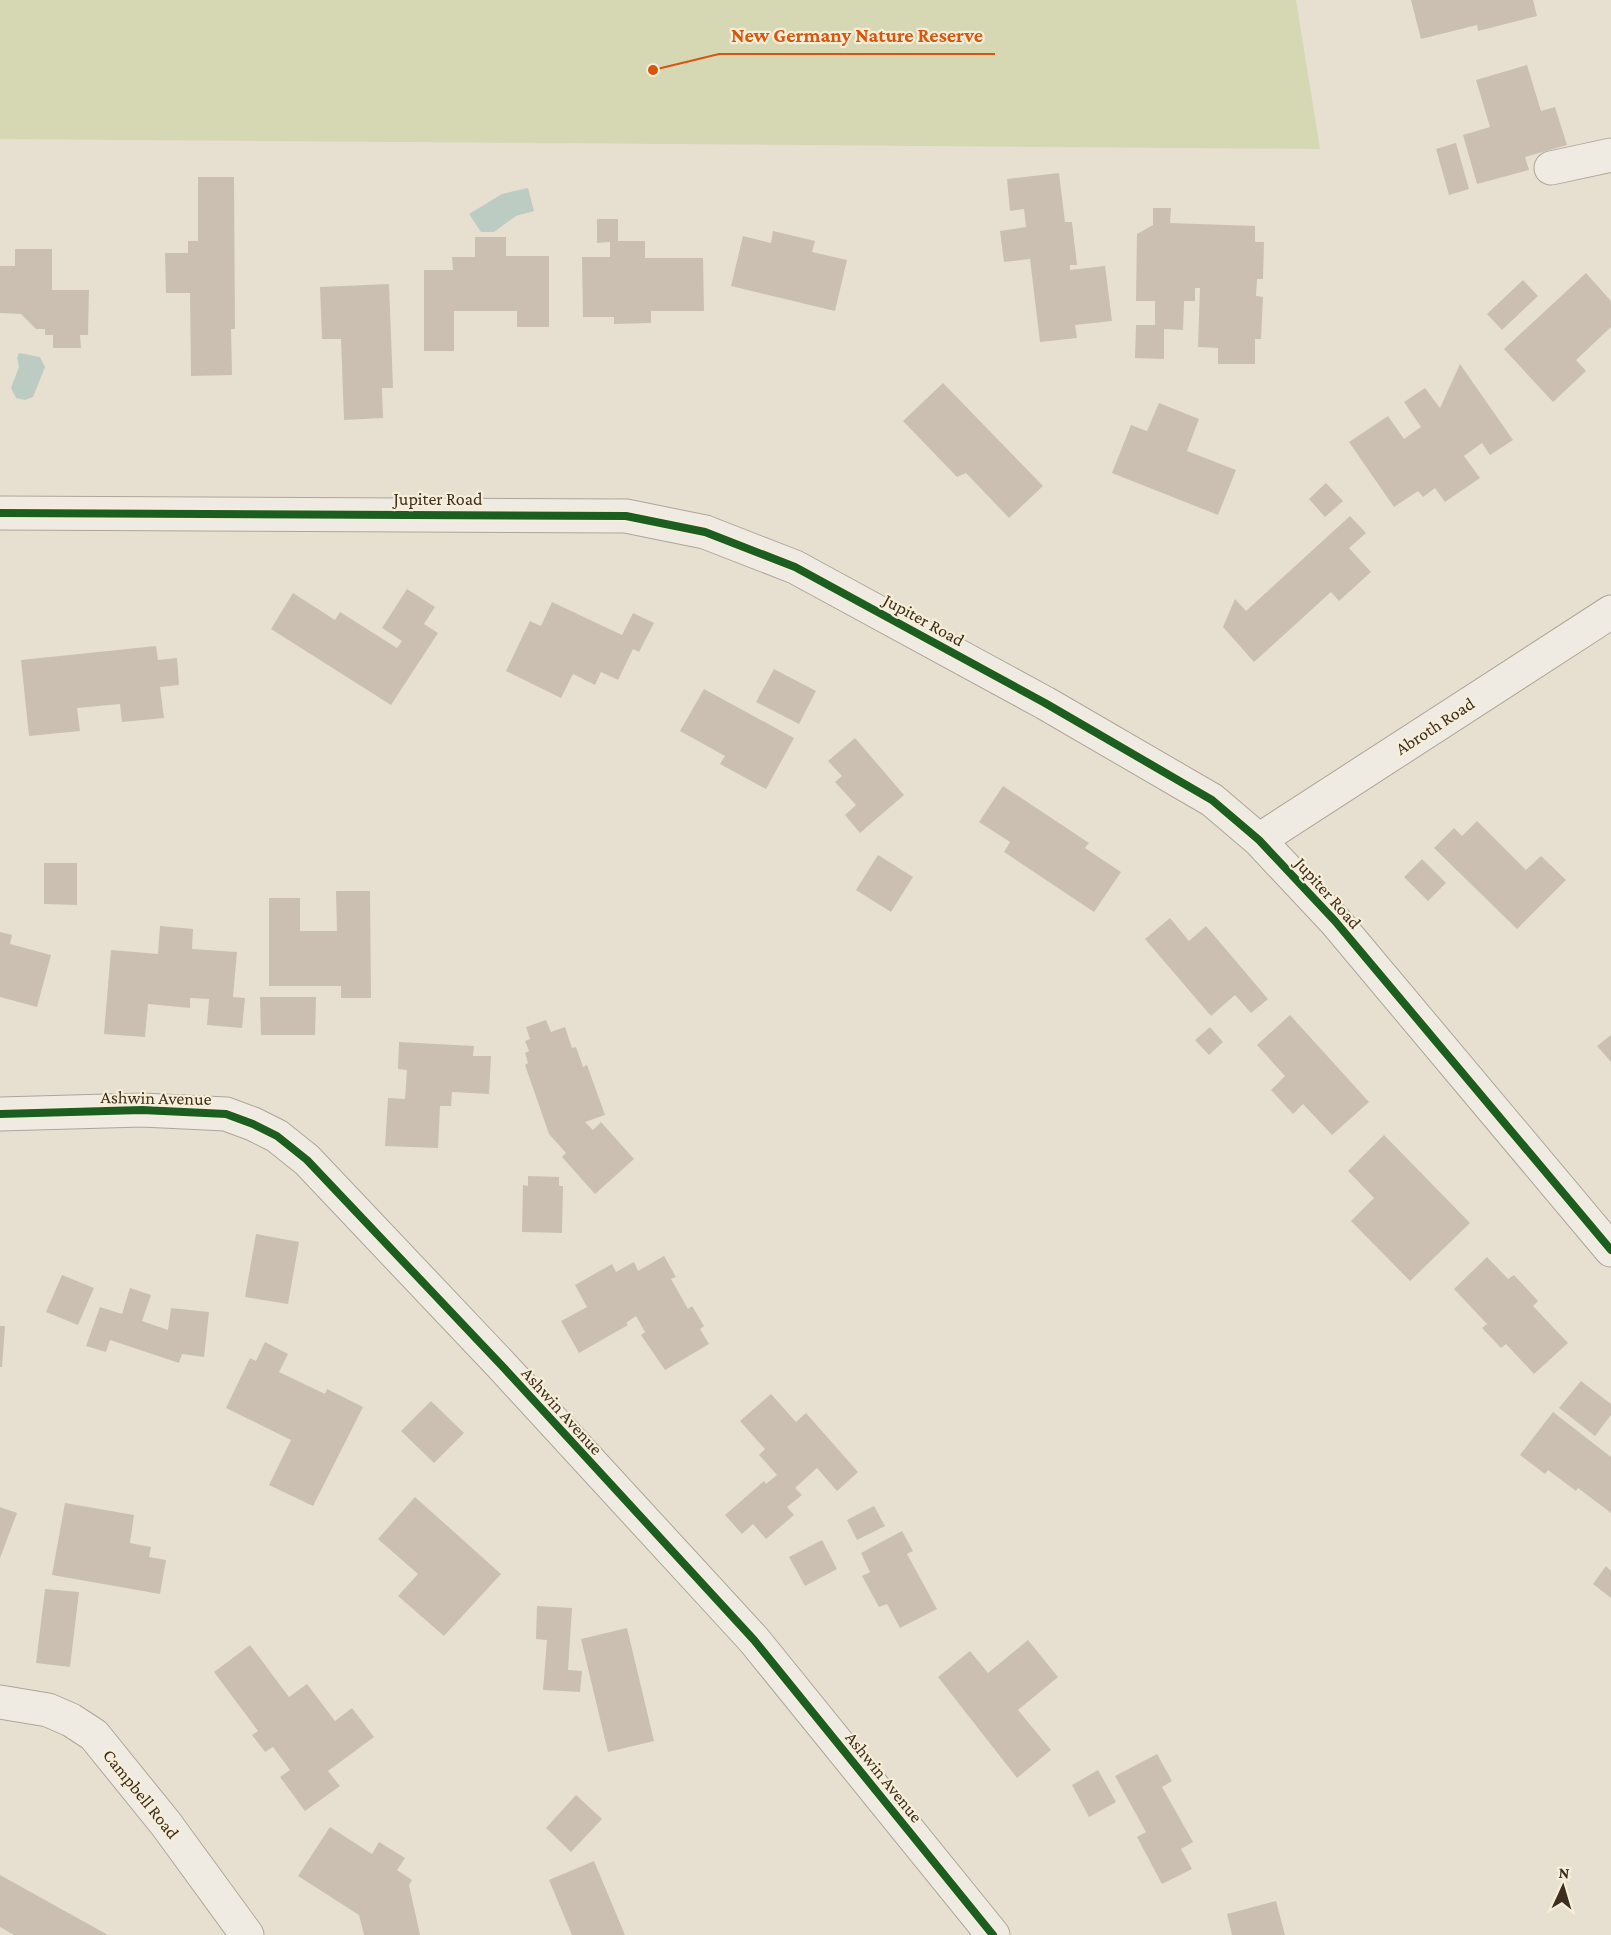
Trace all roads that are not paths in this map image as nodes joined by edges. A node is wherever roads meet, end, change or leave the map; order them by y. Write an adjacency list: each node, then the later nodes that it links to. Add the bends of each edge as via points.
1 (1611, 155): 2 (street)
2 (1551, 168)
3 (0, 513): 5 (street, Jupiter Road, via 626,516 694,529 795,567 1045,703 1212,800)
4 (1611, 612): 5 (street, Abroth Road)
5 (1259, 840): 7 (street, Jupiter Road, via 1335,921)
6 (0, 1114): 10 (street, Ashwin Avenue, via 142,1110 226,1114 277,1136 307,1160 753,1640)
7 (1611, 1250)
8 (0, 1702): 9 (street, Campbell Road, via 48,1710 94,1735 166,1824)
9 (247, 1935)
10 (993, 1935)

